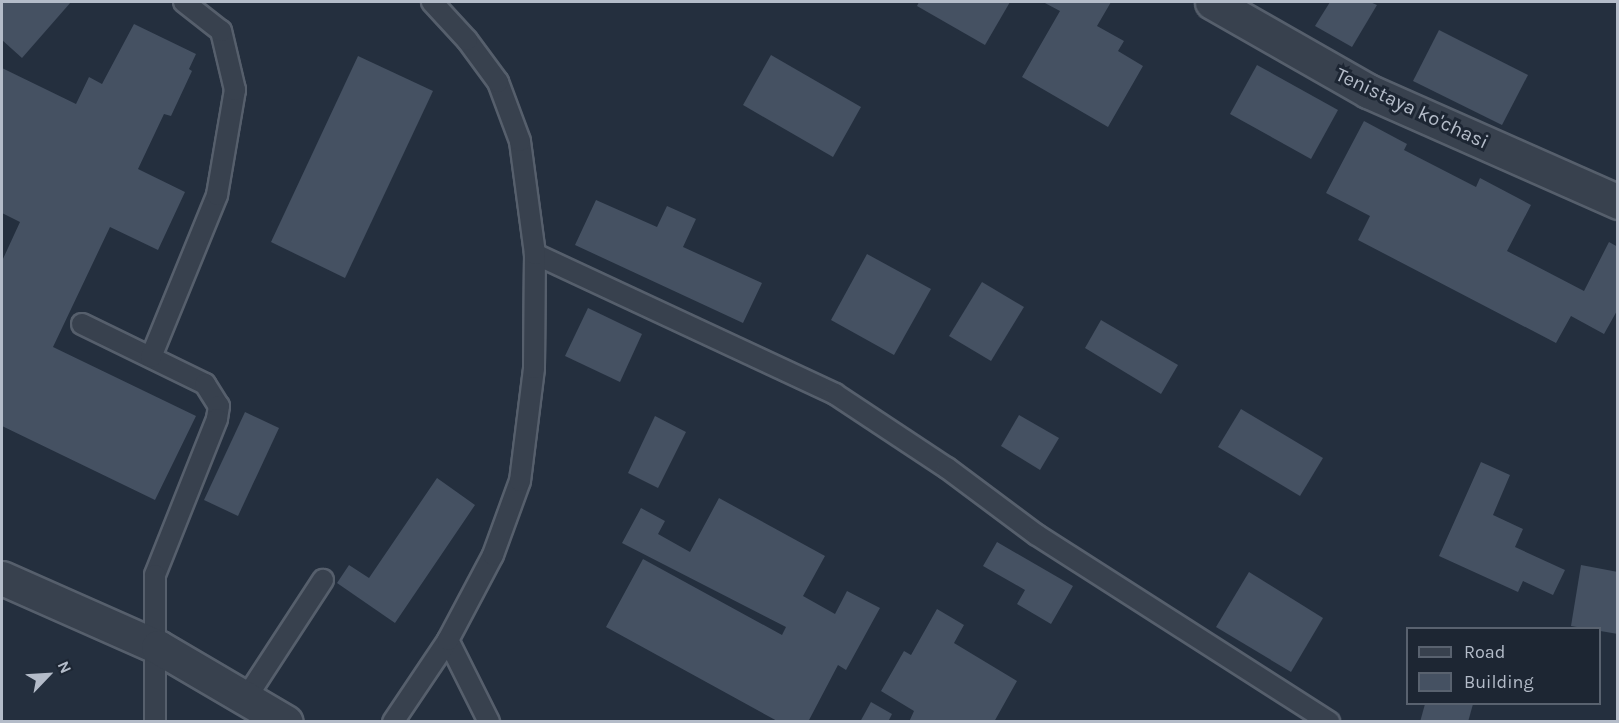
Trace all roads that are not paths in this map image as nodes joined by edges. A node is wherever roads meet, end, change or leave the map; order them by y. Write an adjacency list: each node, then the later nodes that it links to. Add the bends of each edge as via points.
1 (184, 2): 7 (lane, via 221,31 235,90 217,195)
2 (432, 2): 5 (lane, via 498,82 520,141)
3 (1212, 2): 4 (street, Tenistaya ko'chasi, via 1368,91)
4 (1617, 202)
5 (535, 254): 10 (lane, via 534,368 520,481 493,555); 17 (lane, via 835,394 947,468 1036,535)
6 (82, 324): 7 (lane)
7 (151, 357): 11 (lane, via 205,384 219,406 155,574)
8 (2, 578): 11 (street)
9 (323, 580): 12 (lane)
10 (448, 640): 15 (lane); 16 (lane)
11 (158, 646): 12 (street); 13 (lane)
12 (246, 698): 14 (street)
13 (155, 722)
14 (286, 722)
15 (393, 722)
16 (489, 722)
17 (1329, 722)

